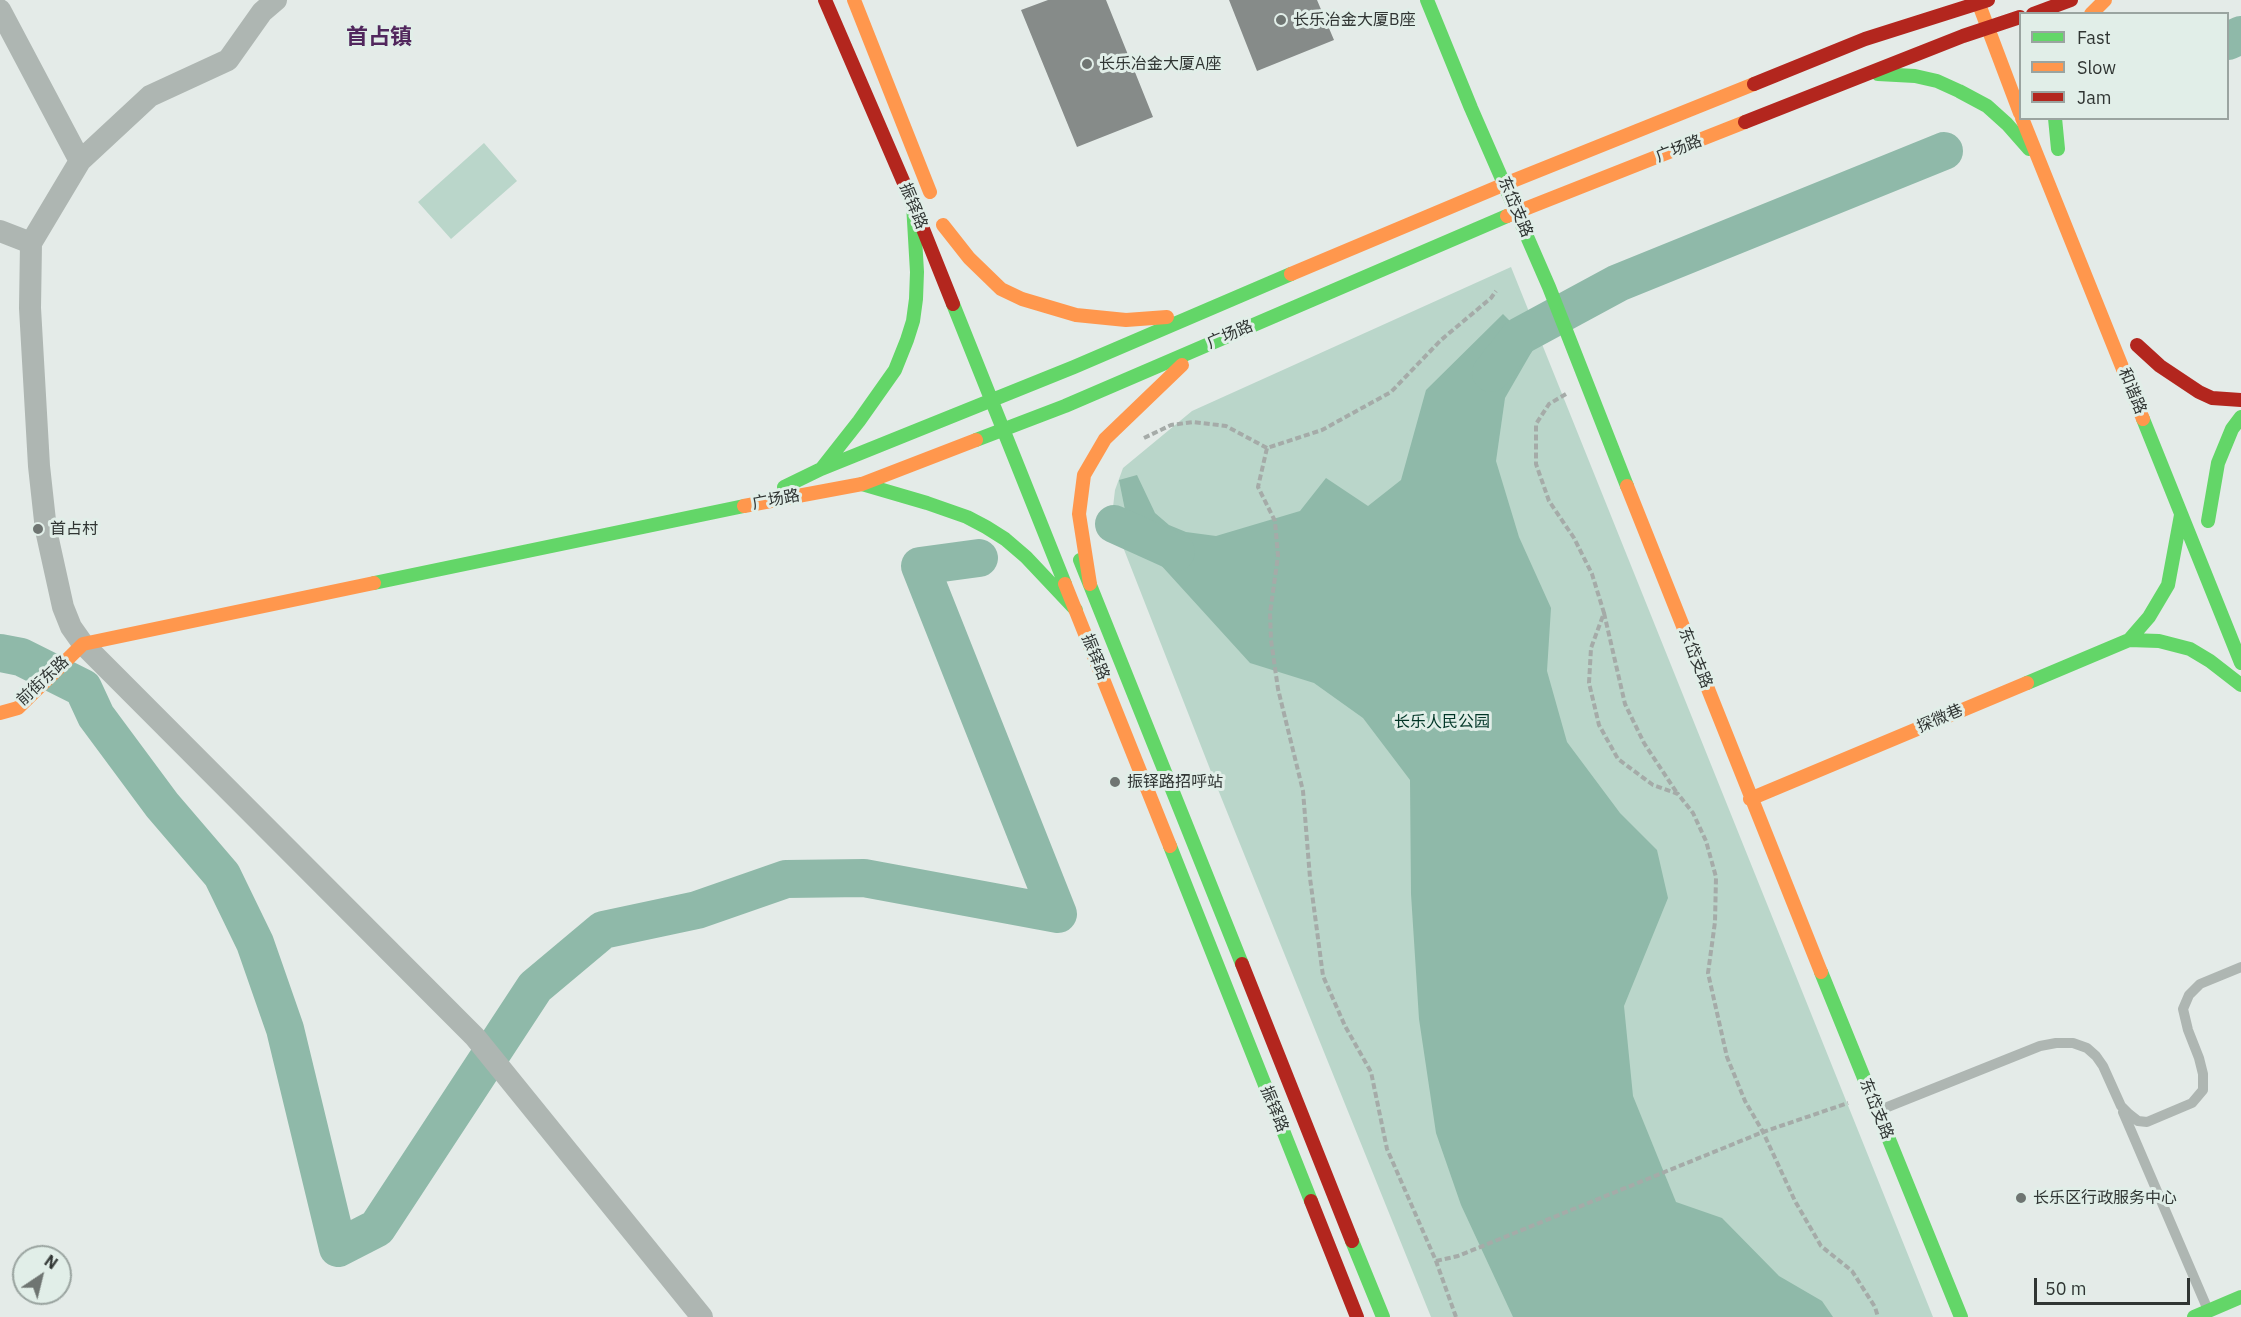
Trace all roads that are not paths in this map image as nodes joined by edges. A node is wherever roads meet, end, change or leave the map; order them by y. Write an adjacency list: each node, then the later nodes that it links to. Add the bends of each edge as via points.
1 (276, 0): 20 (street, via 262,12 228,60 150,96)
2 (825, 0): 23 (main road, 振铎路)
3 (854, 0): 25 (main road, 振铎路)
4 (1427, 0): 22 (main road, 东岱支路)
5 (2071, 0): 9 (main road)
6 (2105, 0): 10 (main road)
7 (1982, 1): 13 (main road); 14 (main road, 广场路)
8 (0, 10): 20 (street)
9 (2038, 12)
10 (2093, 12)
11 (1884, 20): 14 (main road)
12 (2011, 20): 13 (main road, 广场路)
13 (1987, 29): 15 (main road, 广场路); 16 (main road)
14 (1865, 39): 22 (main road, 广场路)
15 (1867, 75): 21 (main road, via 1915,76 1959,91 1987,106); 24 (main road, 广场路)
16 (2019, 110)
17 (2023, 120): 21 (main road, 和谐路)
18 (2047, 120): 19 (main road, via 2061,154)
19 (2055, 120)
20 (80, 161): 27 (street)
21 (2040, 163): 41 (main road, 和谐路)
22 (1505, 184): 24 (main road, 东岱支路); 29 (main road, 广场路)
23 (913, 204): 32 (main road, 振铎路); 37 (main road, via 916,299 907,340 895,370)
24 (1517, 212): 30 (main road, 广场路); 50 (main road, 东岱支路)
25 (939, 214): 28 (main road, 振铎路); 29 (main road, via 969,258 1001,289 1039,305 1076,315 1126,320)
26 (0, 231): 27 (street)
27 (31, 243): 46 (street, via 31,338 46,530)
28 (960, 267)
29 (1190, 316): 34 (main road, 广场路)
30 (1203, 346): 34 (main road, 广场路); 43 (main road, via 1119,423 1093,456 1084,475 1079,514)
31 (2149, 375): 33 (main road, 和谐路, via 2135,340 2160,366 2199,392 2212,398)
32 (992, 400): 34 (main road, 广场路); 36 (main road, 振铎路); 37 (main road, 广场路)
33 (2241, 400)
34 (1016, 408): 36 (main road, 广场路)
35 (2241, 417): 39 (main road, via 2218,463 2210,526)
36 (1004, 429): 38 (main road, 广场路); 44 (main road, 振铎路)
37 (821, 469): 40 (main road, 广场路)
38 (862, 484): 40 (main road, 广场路); 44 (main road, via 927,503 986,527 1026,557)
39 (2200, 500)
40 (744, 507): 46 (main road)
41 (2181, 513): 45 (main road, via 2168,585 2149,617); 47 (main road, 和谐路)
42 (1069, 534): 43 (main road, 振铎路)
43 (1090, 584): 58 (main road, 振铎路)
44 (1076, 610): 57 (main road, 振铎路)
45 (2129, 640): 48 (main road, via 2159,641 2190,649); 50 (main road, 探微巷)
46 (77, 650): 49 (main road, 前街东路); 56 (street, via 475,1037)
47 (2241, 663)
48 (2241, 686)
49 (6, 707)
50 (1750, 799): 53 (main road, 东岱支路)
51 (2241, 967): 52 (lane, via 2200,984 2183,1009 2203,1074 2203,1090 2192,1103 2147,1122 2138,1121)
52 (2121, 1106): 53 (lane, via 2096,1056 2073,1043 2056,1042); 55 (lane)
53 (1877, 1111): 59 (main road, 东岱支路)
54 (2241, 1297): 55 (main road)
55 (2208, 1311): 60 (main road)
56 (702, 1317)
57 (1358, 1317)
58 (1383, 1317)
59 (1961, 1317)
60 (2194, 1317)

